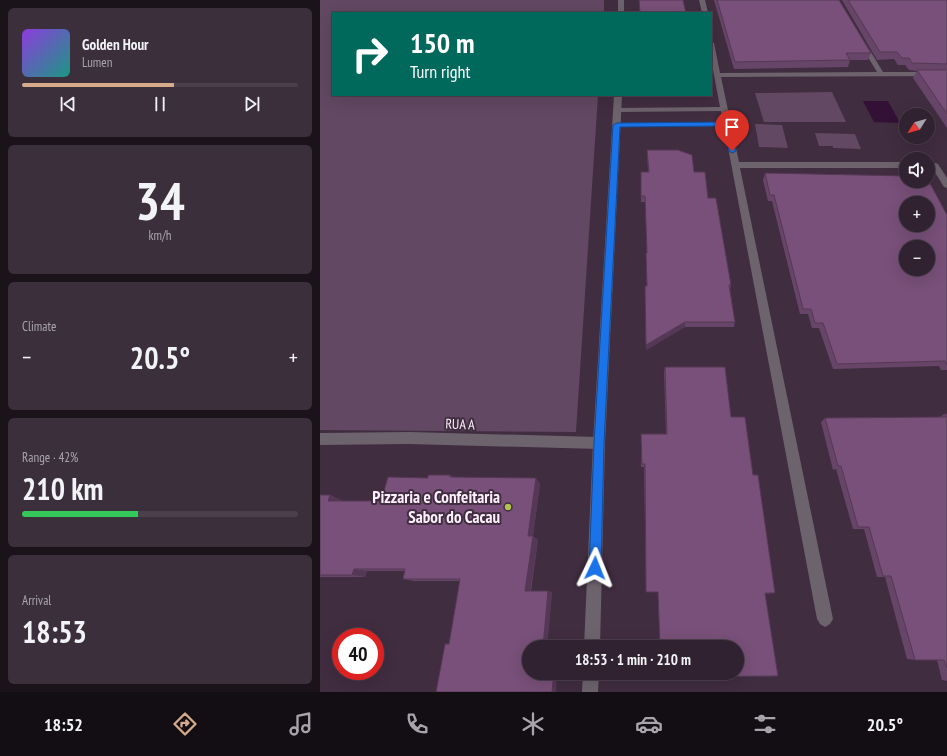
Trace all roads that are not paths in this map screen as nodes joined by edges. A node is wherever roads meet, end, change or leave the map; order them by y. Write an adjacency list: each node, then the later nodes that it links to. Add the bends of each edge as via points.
1 (621, 0): 3 (street)
2 (702, 0): 4 (street)
3 (620, 12)
4 (705, 12)
5 (861, 41): 7 (street)
6 (712, 49): 9 (street)
7 (881, 74): 8 (street); 9 (street)
8 (947, 74)
9 (717, 75): 11 (street)
10 (618, 96): 12 (street)
11 (724, 109): 12 (street); 13 (street)
12 (617, 110): 14 (street)
13 (727, 124): 14 (street); 15 (street)
14 (617, 125): 22 (street)
15 (735, 165): 16 (street); 23 (street)
16 (899, 165)
17 (935, 166): 18 (street)
18 (947, 166)
19 (935, 170): 20 (street)
20 (947, 186)
21 (320, 439): 22 (street, RUA A, via 409,438)
22 (599, 443): 24 (street)
23 (825, 619)
24 (592, 640)
25 (591, 680): 26 (street)
26 (590, 692)

